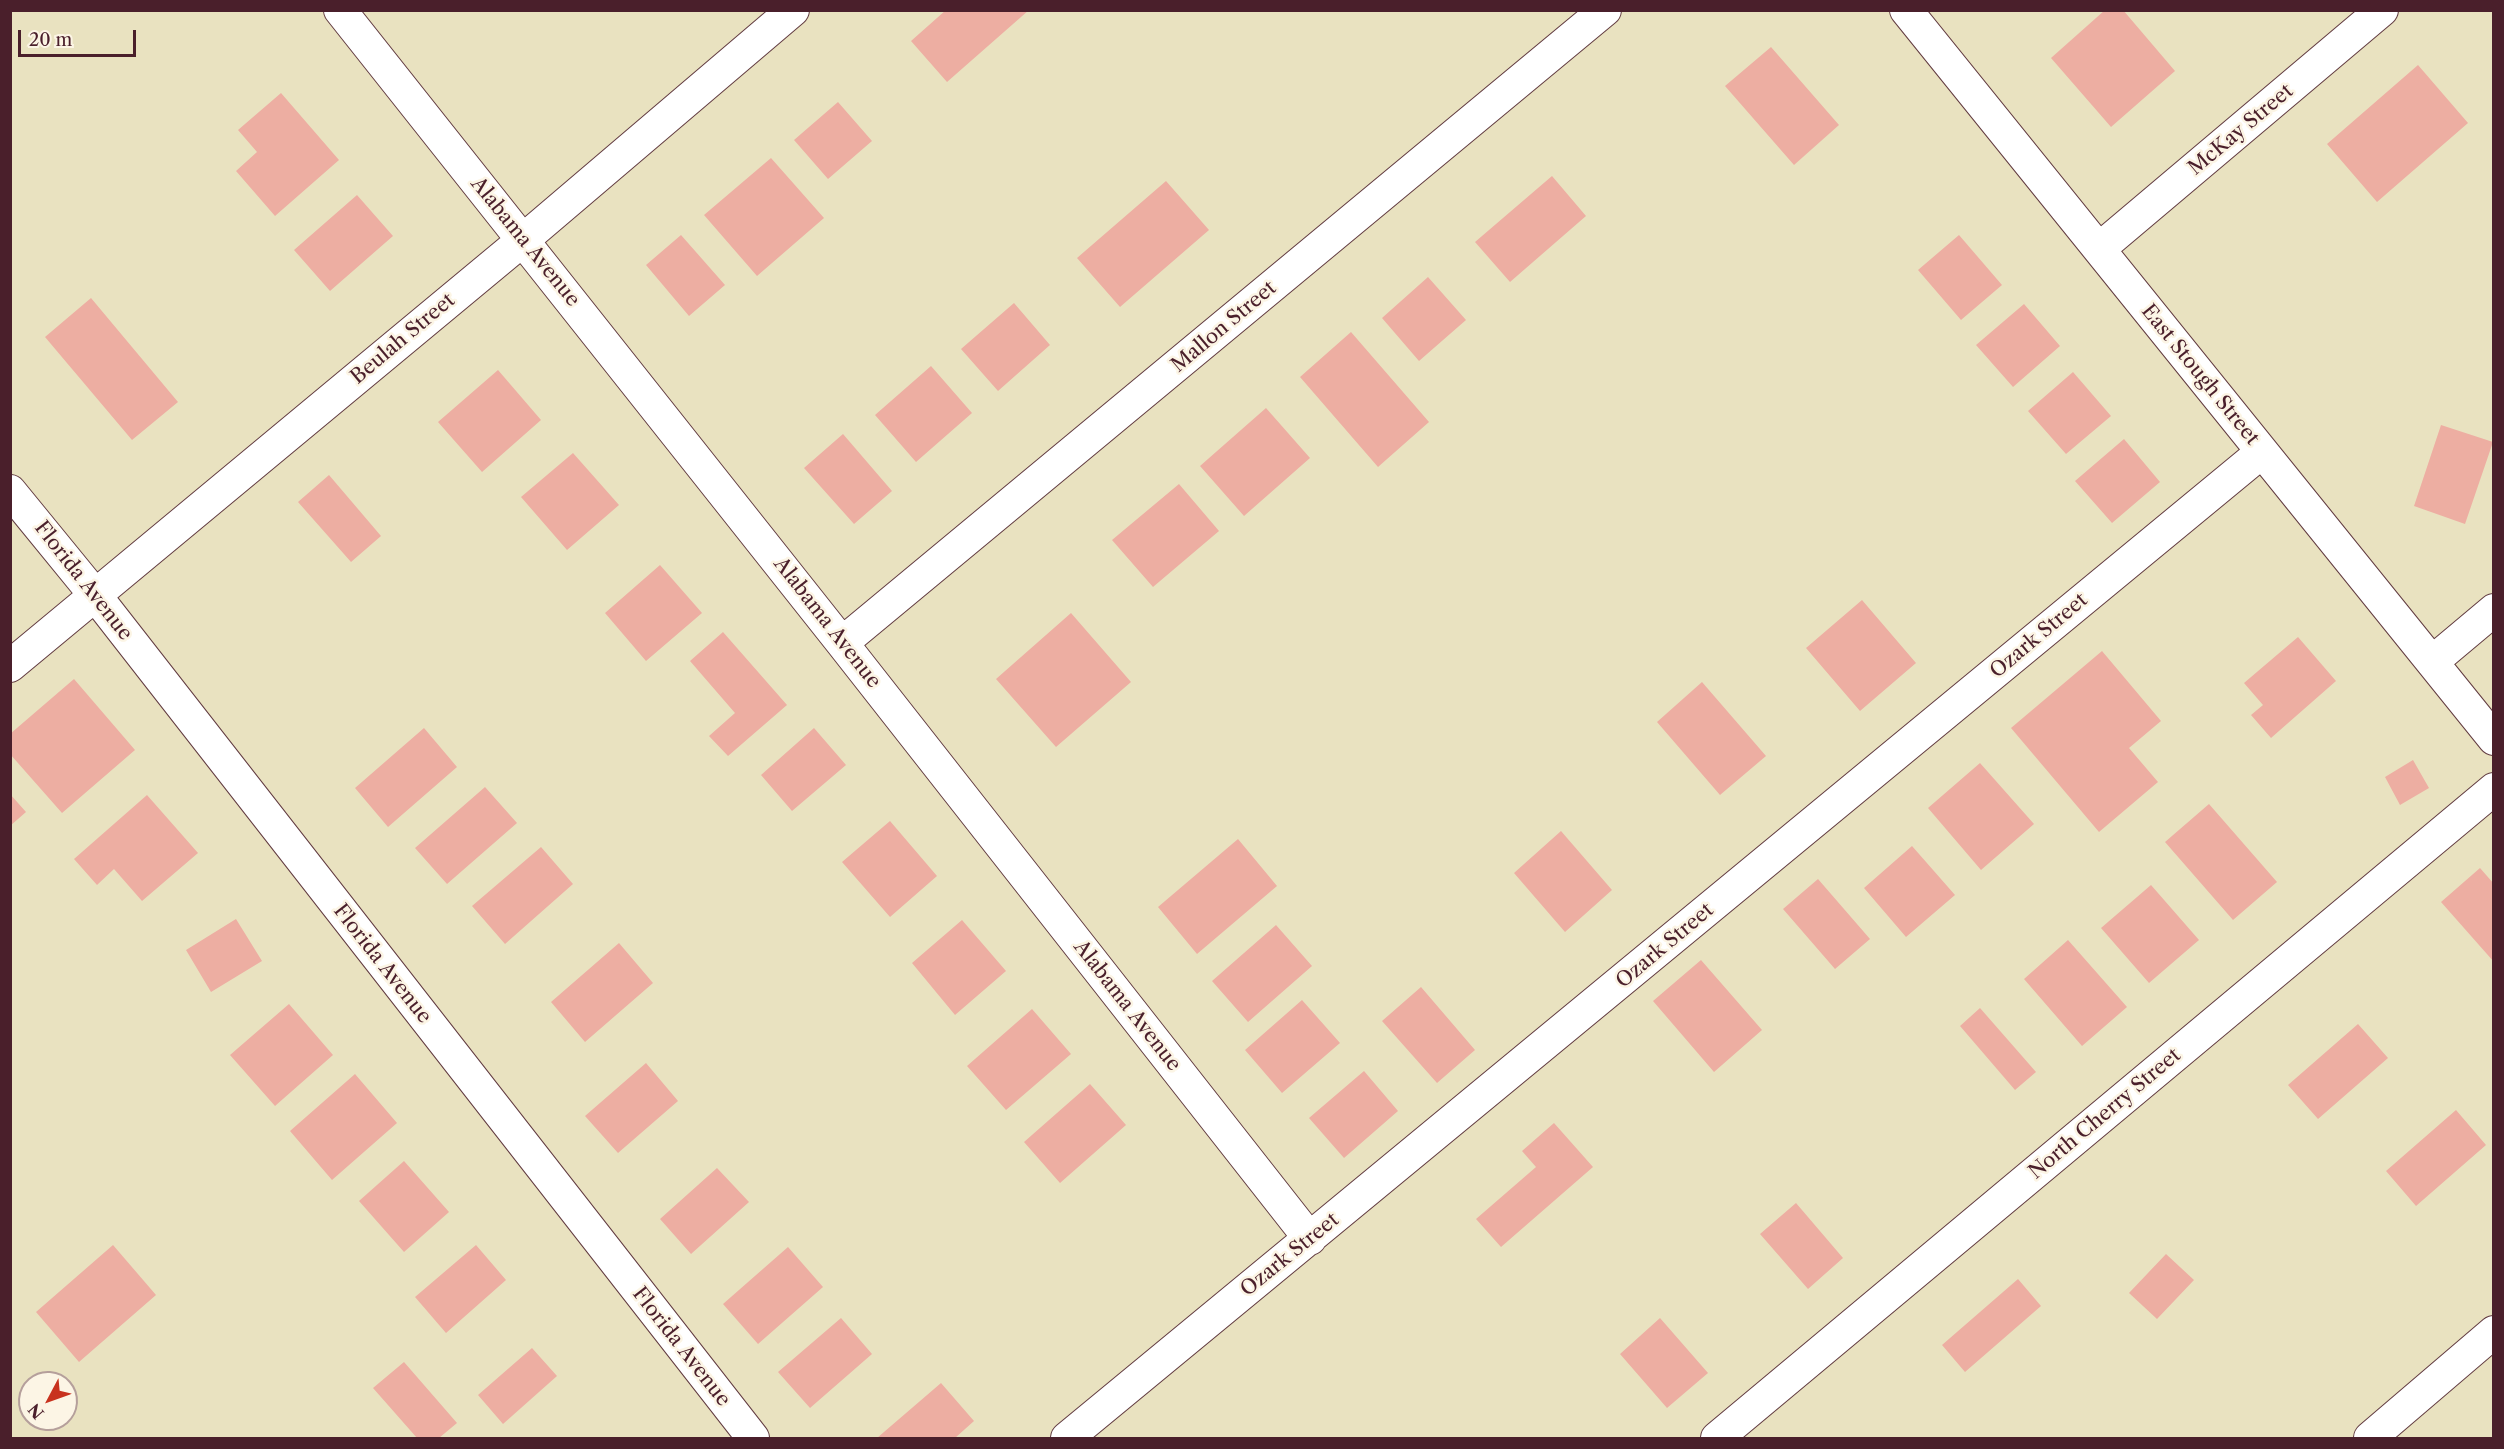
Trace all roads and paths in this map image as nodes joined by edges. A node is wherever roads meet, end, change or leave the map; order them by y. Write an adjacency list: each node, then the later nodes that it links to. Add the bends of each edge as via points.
1 (340, 10): 6 (street, Alabama Avenue)
2 (793, 10): 6 (street, Beulah Street)
3 (1605, 10): 12 (street, Mallon Street)
4 (1906, 10): 7 (street, East Stough Street)
5 (2382, 10): 7 (street, McKay Street)
6 (523, 240): 10 (street, Beulah Street); 12 (street, Alabama Avenue)
7 (2099, 249): 8 (street, East Stough Street)
8 (2262, 452): 13 (street, East Stough Street); 17 (street, Ozark Street)
9 (10, 491): 10 (street, Florida Avenue)
10 (94, 595): 14 (street, Beulah Street); 19 (street, Florida Avenue)
11 (2493, 610): 13 (street)
12 (842, 643): 17 (street, Alabama Avenue)
13 (2432, 662): 15 (street, East Stough Street)
14 (10, 666)
15 (2493, 739)
16 (2493, 789): 21 (street, North Cherry Street)
17 (1310, 1239): 20 (street, Ozark Street)
18 (2493, 1332): 22 (street)
19 (753, 1438)
20 (1067, 1438)
21 (1717, 1438)
22 (2370, 1438)

